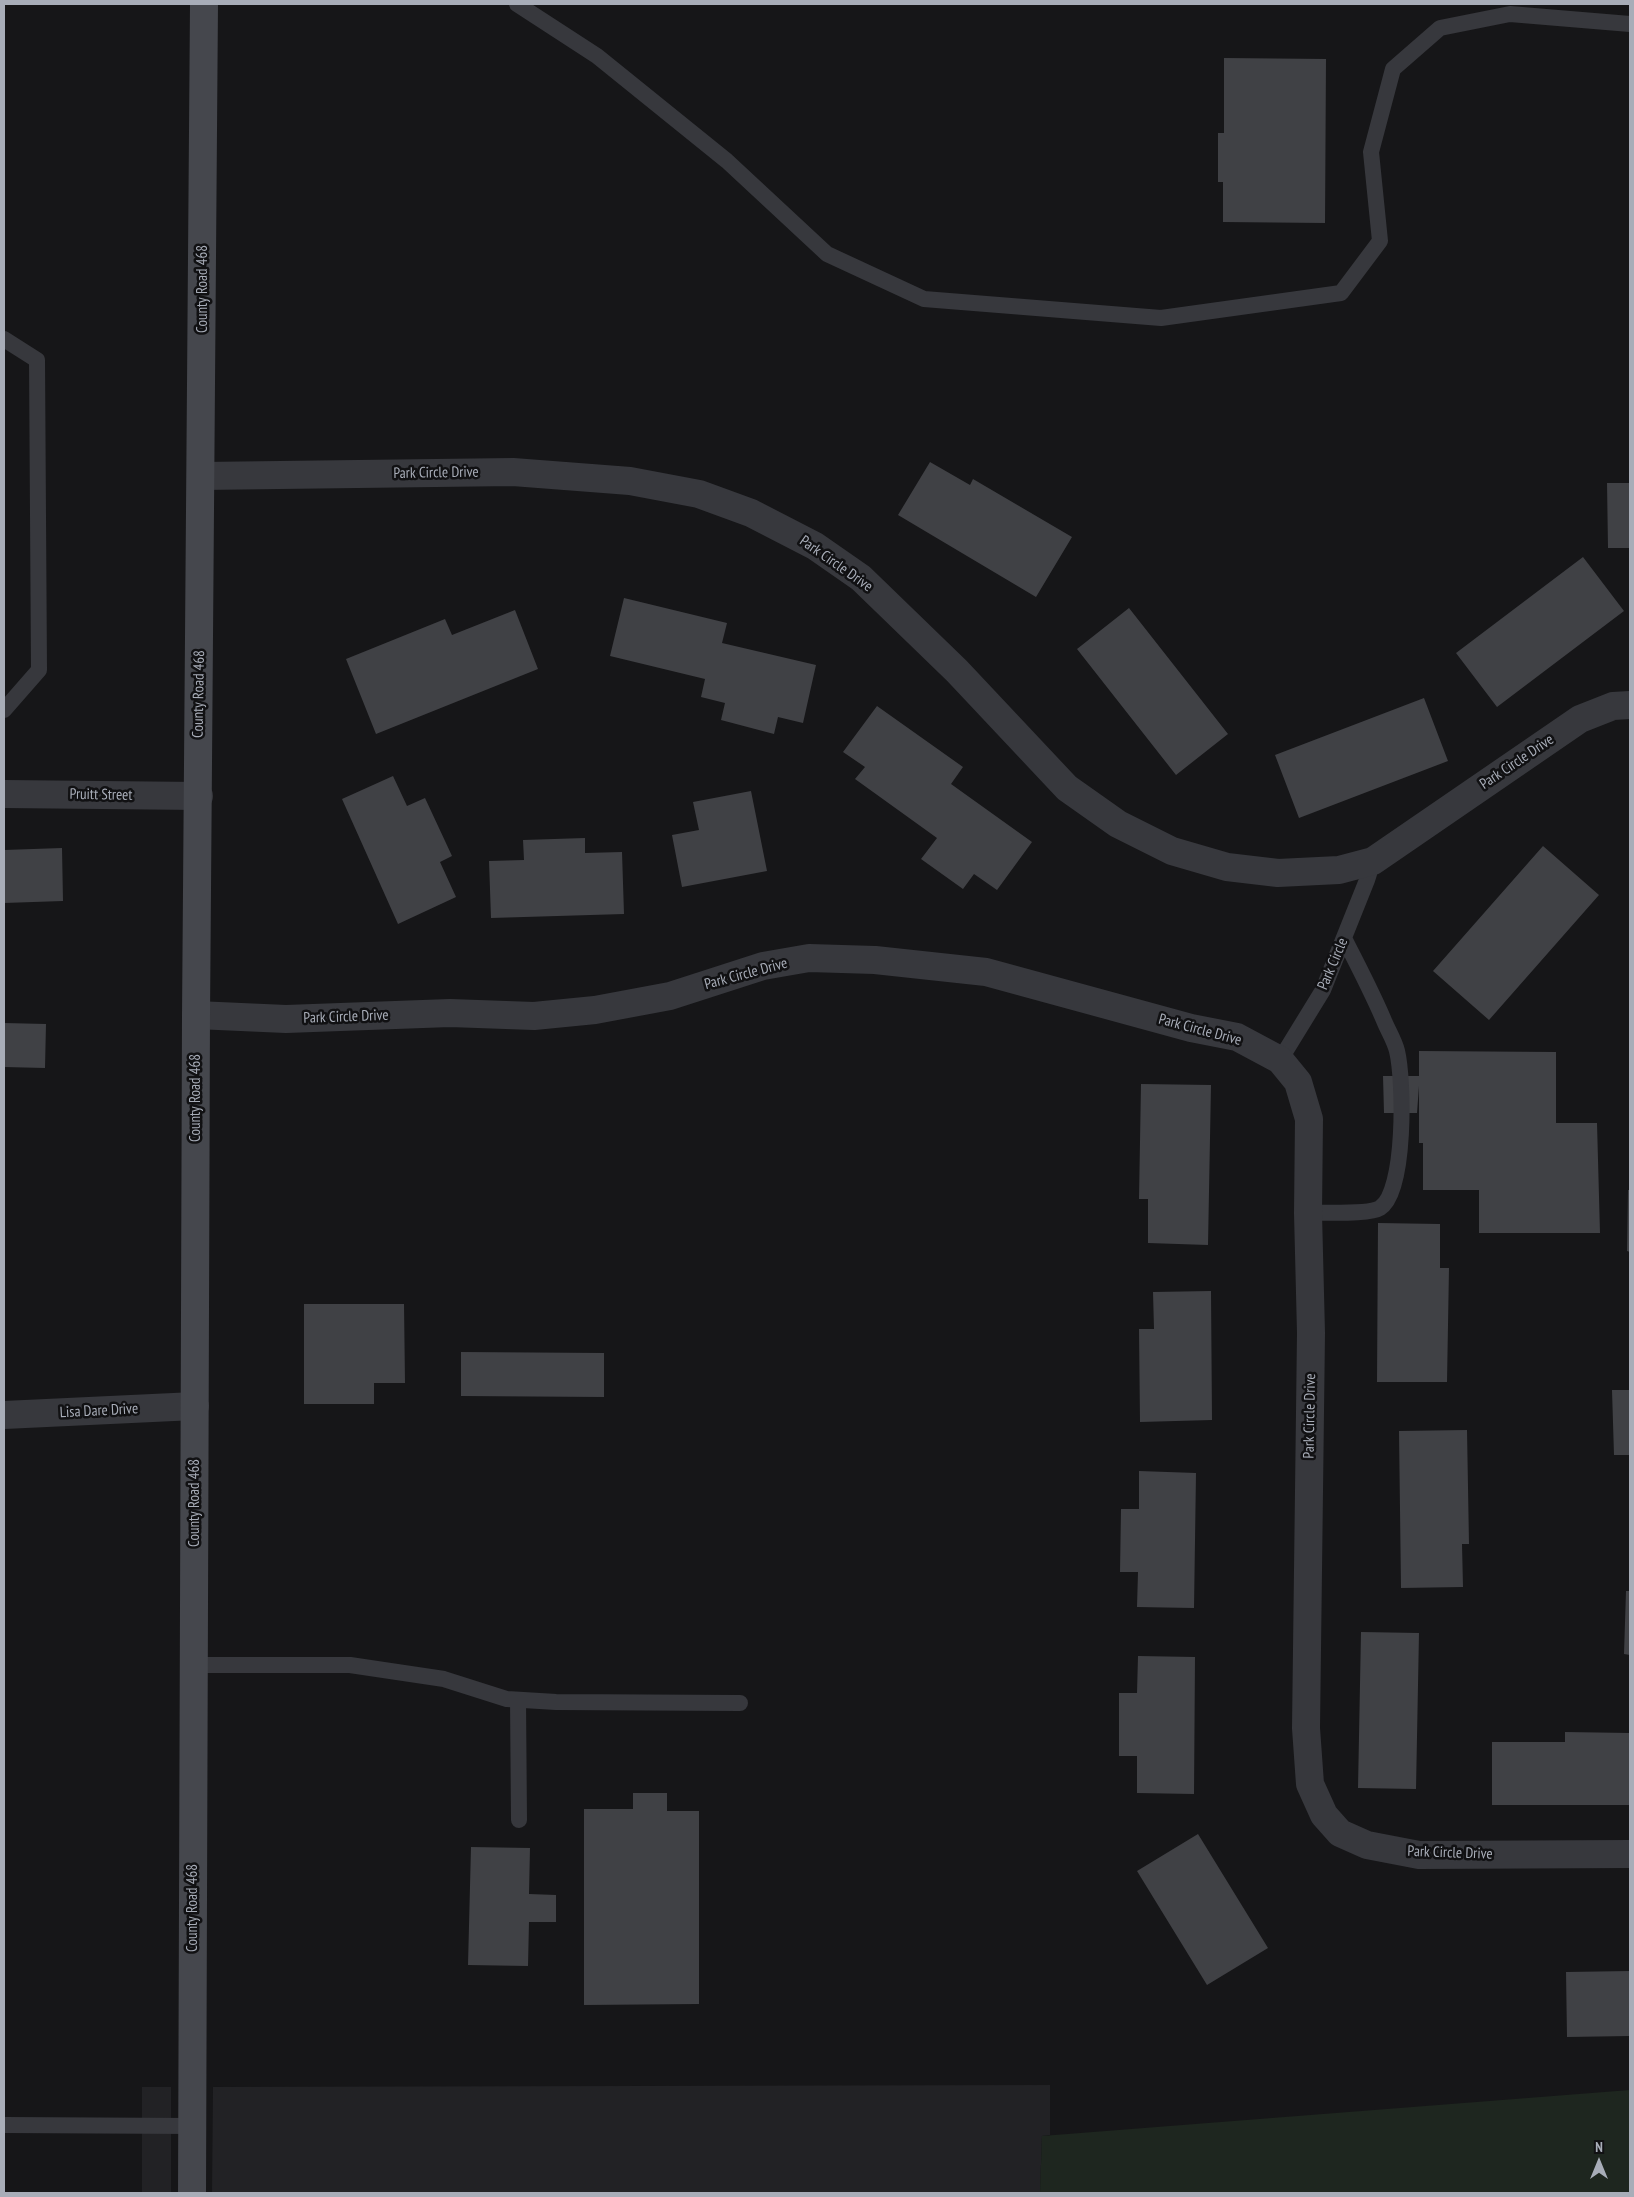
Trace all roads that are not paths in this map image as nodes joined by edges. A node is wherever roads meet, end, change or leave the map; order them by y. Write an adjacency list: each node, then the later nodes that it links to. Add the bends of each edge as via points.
1 (204, 4): 5 (street, County Road 468)
2 (517, 4): 3 (lane, via 597,56 727,160 828,254 924,299 1160,318 1341,293 1380,241 1371,152 1393,69 1440,28 1510,14)
3 (1630, 24)
4 (4, 339): 7 (lane, via 37,360 39,660 39,670)
5 (202, 476): 9 (street, County Road 468); 10 (street, Park Circle Drive, via 513,472 630,481 699,494 751,512 815,546 861,578 957,671 1067,788 1118,824 1172,851 1227,867 1278,873 1339,870)
6 (1630, 705): 10 (street, Park Circle Drive, via 1613,706 1580,719)
7 (4, 710)
8 (4, 794): 9 (street, Pruitt Street)
9 (199, 796): 12 (street, County Road 468)
10 (1372, 861): 11 (lane, Park Circle)
11 (1344, 938): 13 (lane, Park Circle, via 1323,990); 14 (lane, via 1397,1050 1401,1076 1395,1183 1389,1200 1378,1209)
12 (196, 1016): 13 (street, Park Circle Drive, via 286,1019 450,1013 534,1016 595,1010 670,996 762,966 809,958 847,959 986,972 1191,1028 1237,1037); 15 (street, County Road 468)
13 (1280, 1060): 14 (street, Park Circle Drive, via 1298,1082 1309,1119)
14 (1308, 1213): 21 (street, Park Circle Drive, via 1311,1333 1306,1728 1310,1784 1324,1815 1340,1834 1367,1845 1419,1855)
15 (195, 1406): 16 (street, Lisa Dare Drive); 17 (street, County Road 468)
16 (4, 1415)
17 (194, 1664): 18 (lane, via 350,1665 444,1679); 23 (street, County Road 468)
18 (518, 1700): 19 (lane); 20 (lane)
19 (740, 1703)
20 (519, 1820)
21 (1630, 1854)
22 (4, 2125): 23 (lane)
23 (192, 2126): 24 (street, County Road 468)
24 (192, 2193)

